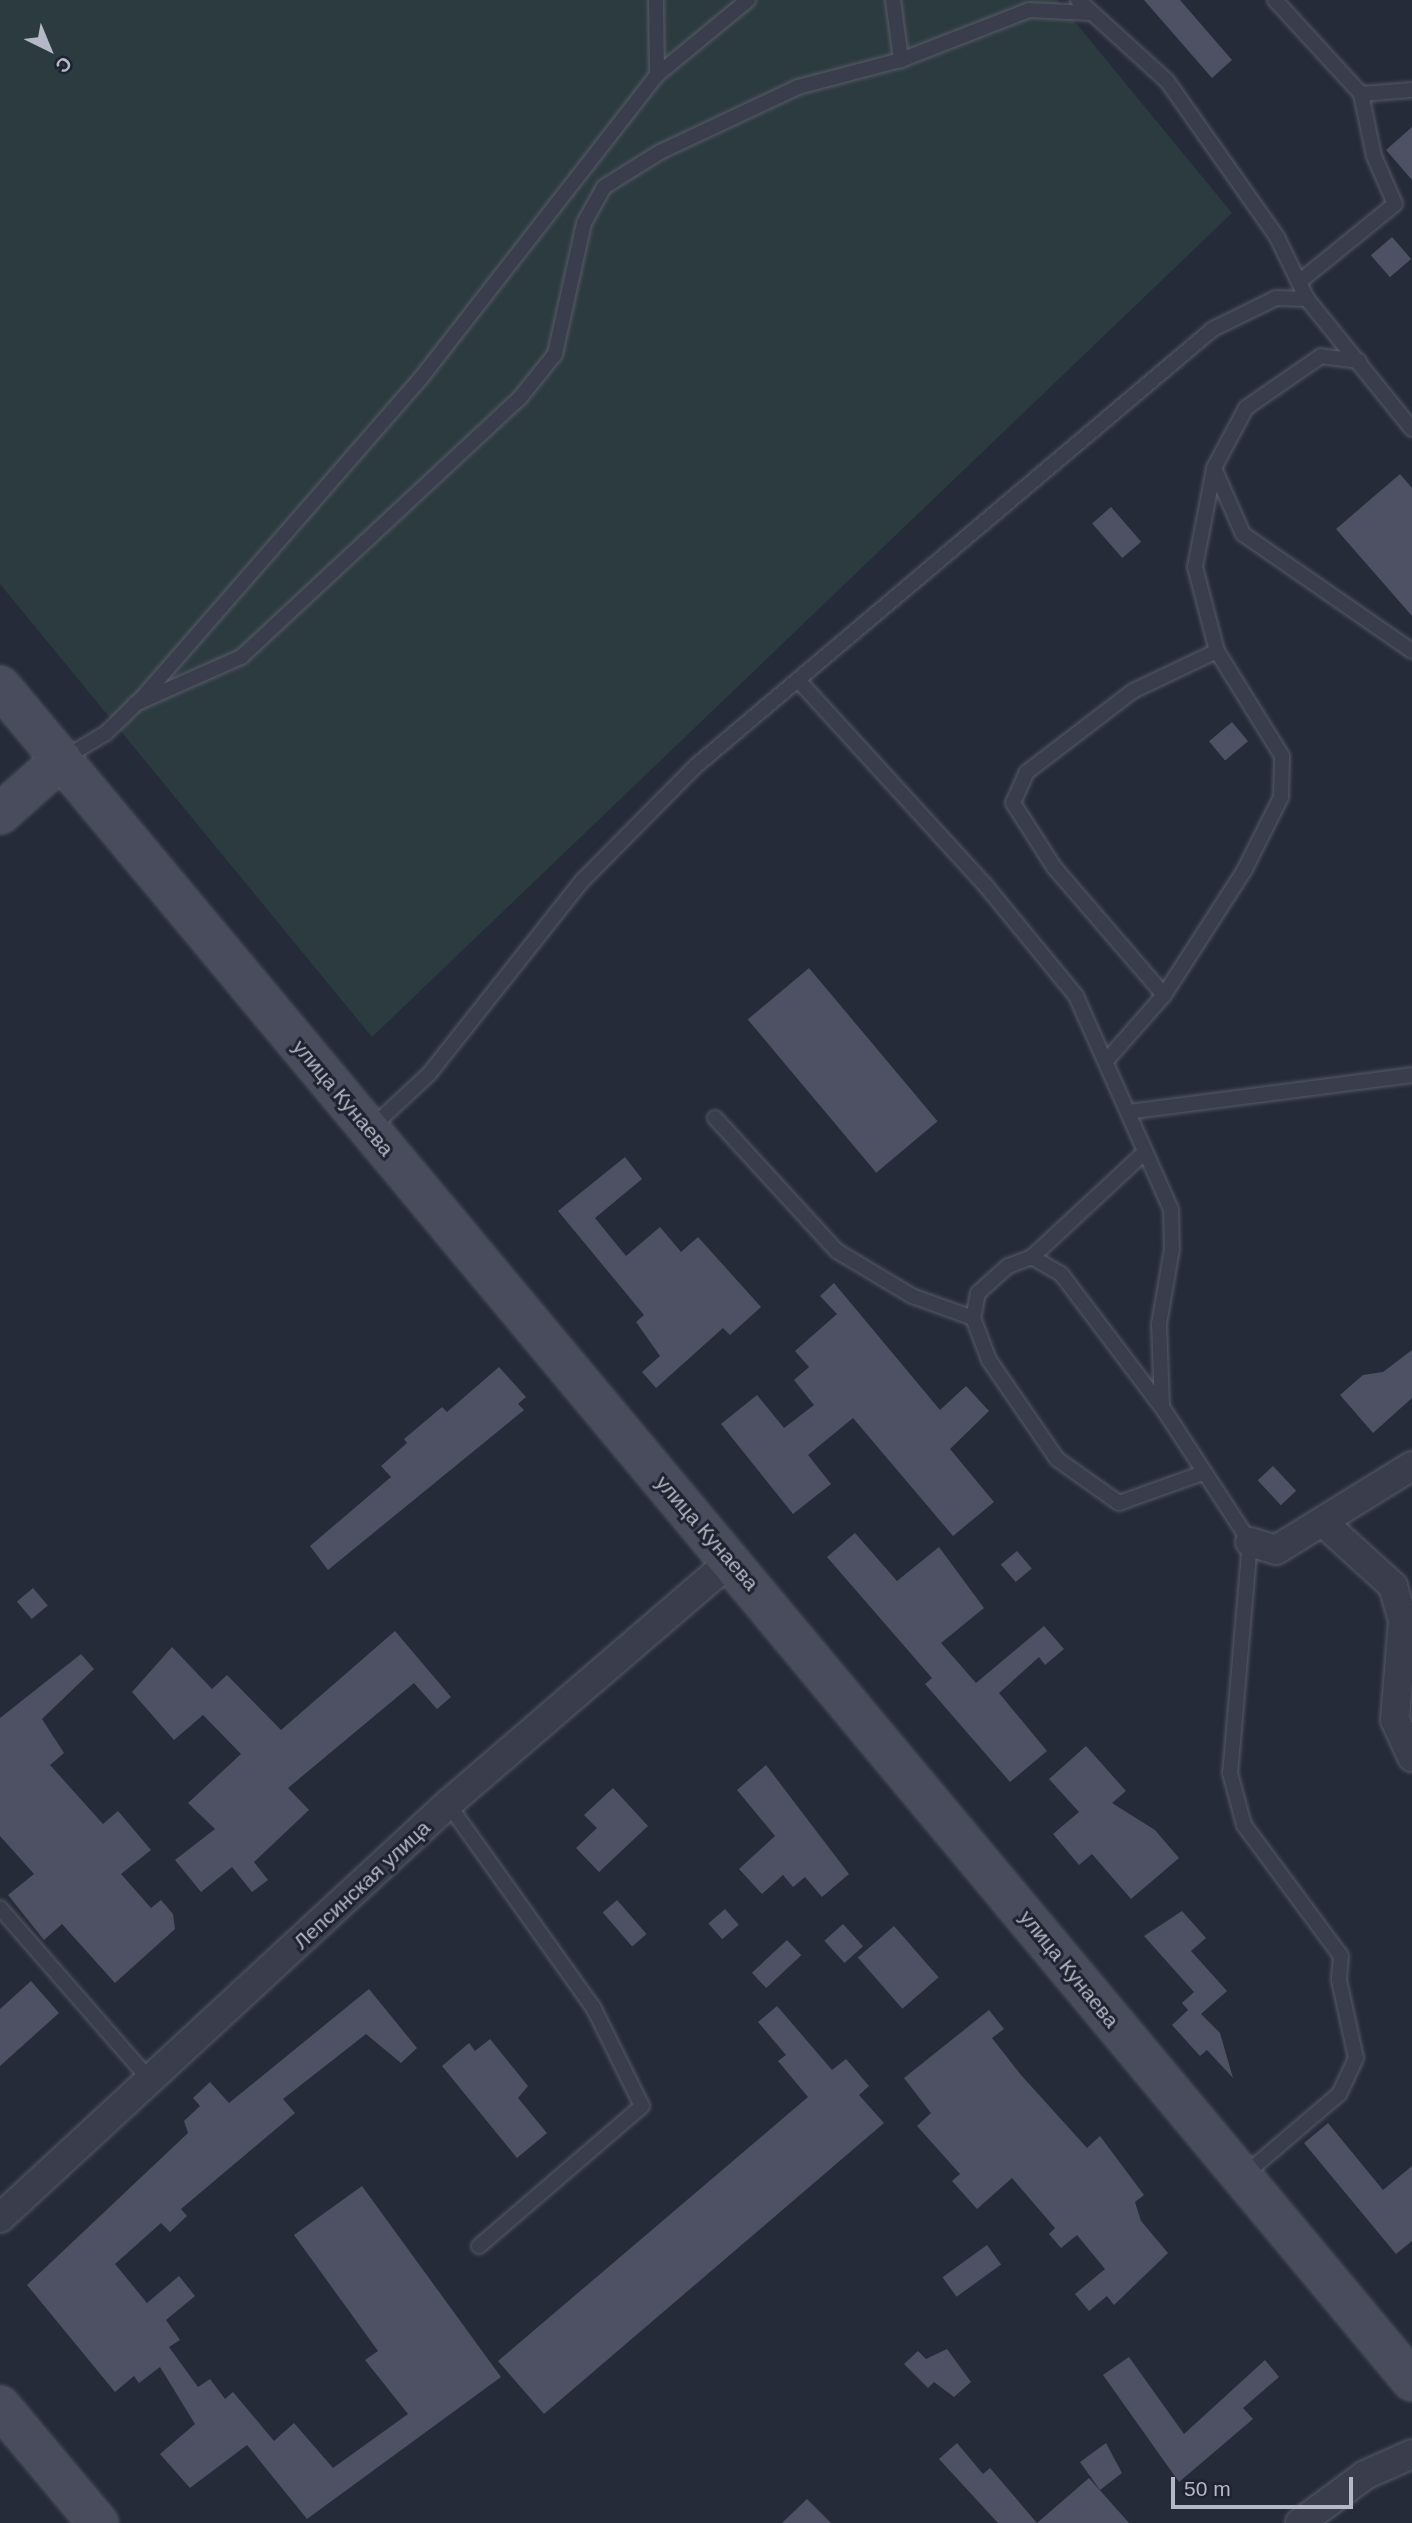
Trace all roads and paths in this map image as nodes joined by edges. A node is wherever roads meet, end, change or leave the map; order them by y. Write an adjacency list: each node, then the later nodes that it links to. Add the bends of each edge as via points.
1 (656, 0): 8 (lane)
2 (748, 0): 8 (lane)
3 (893, 0): 7 (lane)
4 (1077, 0): 6 (lane)
5 (1275, 0): 10 (lane)
6 (1089, 13): 7 (lane, via 1029,10); 11 (lane, via 1167,81 1277,237)
7 (901, 60): 20 (lane, via 798,87 660,152 604,187 584,223 555,354 519,399 241,657)
8 (657, 75): 20 (lane, via 421,378)
9 (1412, 90): 10 (lane)
10 (1361, 94): 11 (lane, via 1374,156 1395,204)
11 (1299, 282): 12 (lane)
12 (1307, 299): 13 (lane); 18 (lane, via 1276,298 1213,329)
13 (1359, 362): 14 (lane); 15 (lane, via 1321,356 1246,408)
14 (1412, 429)
15 (1214, 468): 16 (lane, via 1195,567); 17 (lane, via 1242,534)
16 (1217, 651): 23 (lane, via 1282,756 1281,797 1244,871); 23 (lane, via 1133,691 1027,772 1013,803 1054,867)
17 (1412, 651)
18 (798, 680): 24 (lane, via 986,886 1068,986); 28 (lane, via 697,765 583,880 429,1074)
19 (0, 686): 21 (main road, улица Кунаева)
20 (135, 704): 21 (lane, via 106,733)
21 (62, 759): 22 (main road); 28 (main road, улица Кунаева)
22 (0, 814)
23 (1164, 995): 24 (lane)
24 (1106, 1061): 26 (lane)
25 (1412, 1075): 26 (lane)
26 (1128, 1112): 29 (lane)
27 (715, 1118): 31 (lane, via 837,1251 912,1296)
28 (369, 1129): 37 (main road, улица Кунаева)
29 (1145, 1152): 30 (lane); 32 (lane, via 1171,1209 1172,1249 1158,1324)
30 (1032, 1257): 31 (lane, via 1008,1266 978,1293); 32 (lane, via 1061,1274)
31 (973, 1318): 34 (lane, via 989,1360 1057,1459 1119,1503)
32 (1162, 1407): 34 (lane)
33 (1412, 1466): 35 (street)
34 (1203, 1474): 36 (lane)
35 (1326, 1525): 36 (street, via 1276,1550); 38 (street, via 1393,1587 1403,1620 1395,1720)
36 (1250, 1542): 42 (lane, via 1230,1773 1244,1825 1341,1956 1339,1980 1356,2058 1339,2094)
37 (732, 1560): 39 (street, Лепсинская улица); 42 (main road, улица Кунаева)
38 (1412, 1757)
39 (448, 1804): 41 (street, Лепсинская улица); 44 (lane, via 593,2007 642,2106)
40 (0, 1908): 41 (lane)
41 (150, 2080): 43 (street, Лепсинская улица)
42 (1241, 2178): 45 (main road, улица Кунаева)
43 (0, 2218)
44 (479, 2246)
45 (1412, 2381)
46 (0, 2406): 48 (main road)
47 (1412, 2454): 49 (street, via 1365,2476)
48 (98, 2523)
49 (1300, 2523)

